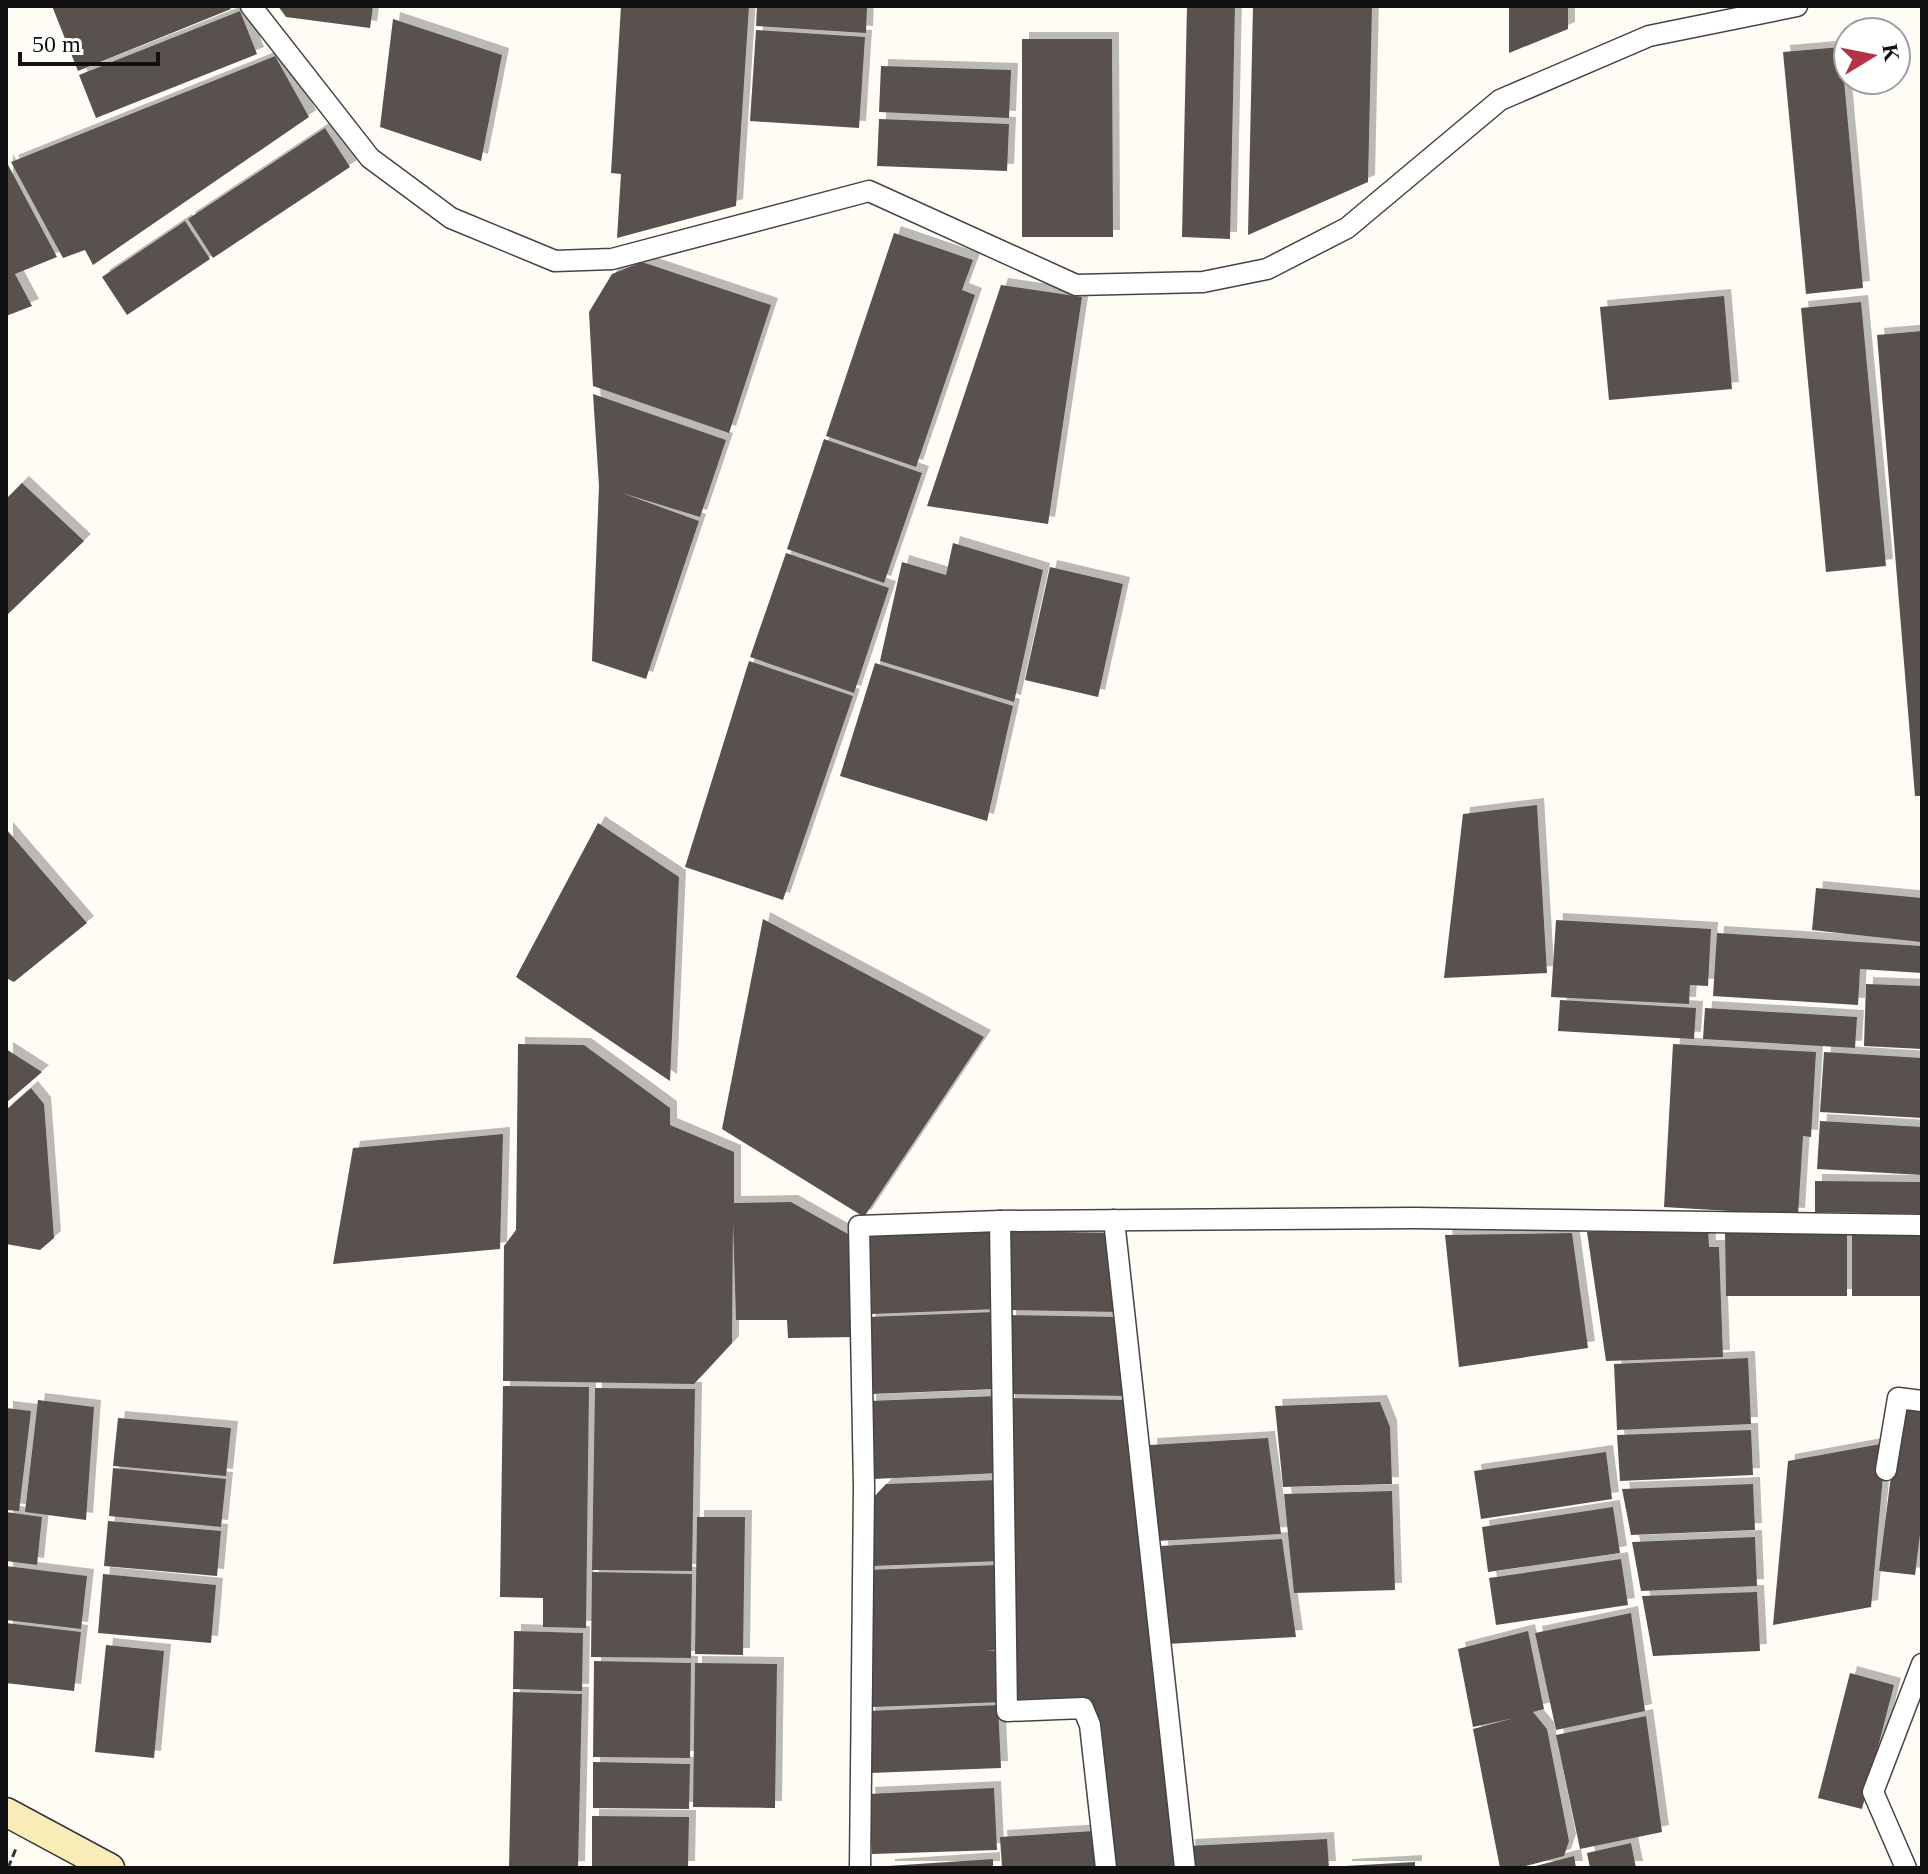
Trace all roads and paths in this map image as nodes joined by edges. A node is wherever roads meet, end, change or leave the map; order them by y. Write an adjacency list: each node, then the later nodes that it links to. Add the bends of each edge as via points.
1 (251, 6): 2 (street, via 370,158 451,218 555,261 612,259 869,191 1076,285 1203,282 1267,269 1347,228 1500,100 1649,36)
2 (1797, 6)
3 (1114, 1220): 4 (street); 5 (street); 13 (street)
4 (1000, 1221): 11 (street, via 859,1226 864,1487); 12 (street, via 1007,1711 1083,1708 1090,1725)
5 (1922, 1225)
6 (1922, 1401): 7 (street, via 1898,1398)
7 (1886, 1470)
8 (1922, 1664): 14 (street, via 1873,1792)
9 (6, 1812): 10 (street)
10 (110, 1868)
11 (860, 1868)
12 (1106, 1868)
13 (1185, 1868)
14 (1906, 1868)

